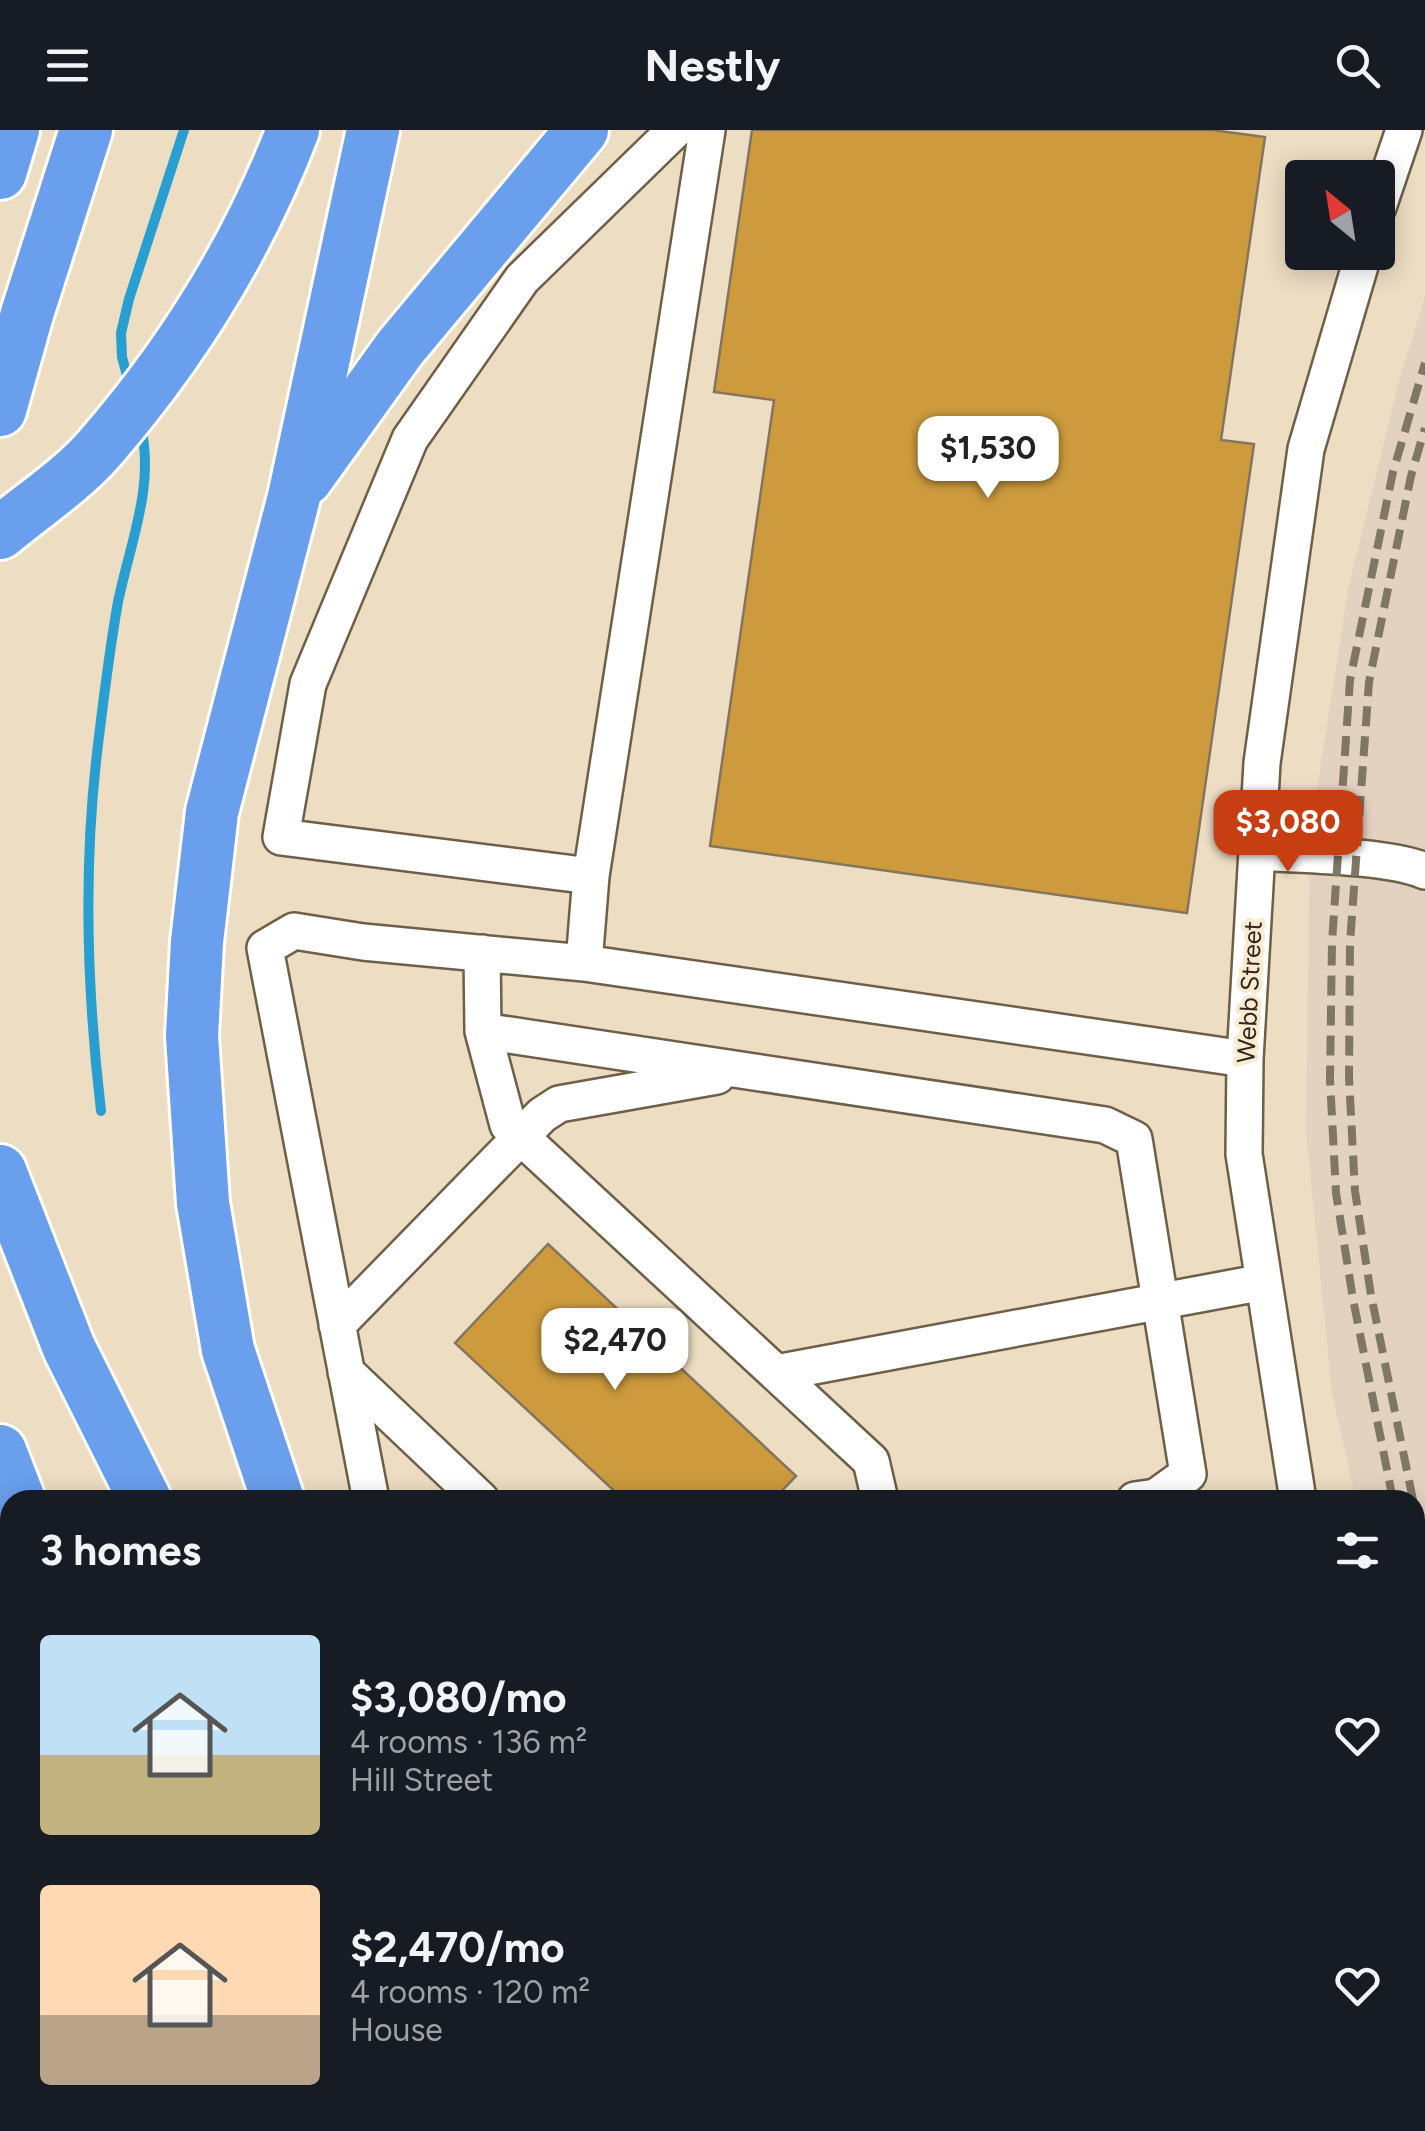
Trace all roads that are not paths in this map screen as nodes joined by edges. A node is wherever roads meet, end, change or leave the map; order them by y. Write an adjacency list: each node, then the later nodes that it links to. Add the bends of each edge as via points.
1 (13, 130): 10 (highway)
2 (86, 130): 12 (highway)
3 (292, 130): 14 (highway, via 273,181 197,322 97,452)
4 (373, 130): 13 (highway)
5 (582, 130): 13 (highway, via 400,348)
6 (675, 130): 17 (street, via 522,279 410,440 308,684 282,837)
7 (707, 130): 17 (street)
8 (1404, 130): 9 (street)
9 (1394, 160)
10 (0, 173)
11 (1359, 270): 15 (street, Webb Street, via 1306,450 1262,763)
12 (0, 410)
13 (294, 497): 33 (highway, via 212,812 192,1036 202,1203 228,1350)
14 (0, 533)
15 (1256, 852): 16 (street); 21 (street, Webb Street)
16 (1425, 871)
17 (591, 876): 19 (street)
18 (482, 952): 19 (street); 20 (street); 27 (street, via 294,930 265,948)
19 (584, 963): 21 (street)
20 (483, 1031): 22 (street); 23 (street, via 508,1125)
21 (1245, 1059): 25 (street, Webb Street, via 1244,1154)
22 (744, 1071): 23 (street, via 559,1104); 26 (street, via 1105,1125 1134,1139)
23 (521, 1137): 27 (street); 29 (street)
24 (0, 1171): 32 (highway, via 69,1348)
25 (1264, 1282): 26 (street); 38 (street, Webb Street)
26 (1160, 1302): 29 (street); 37 (street, via 1188,1474)
27 (337, 1326): 28 (street)
28 (346, 1372): 34 (street); 35 (street)
29 (776, 1372): 36 (street, via 871,1461)
30 (0, 1452): 31 (highway)
31 (15, 1490)
32 (140, 1490)
33 (275, 1490)
34 (368, 1490)
35 (470, 1490)
36 (878, 1490)
37 (1166, 1490)
38 (1296, 1490)

